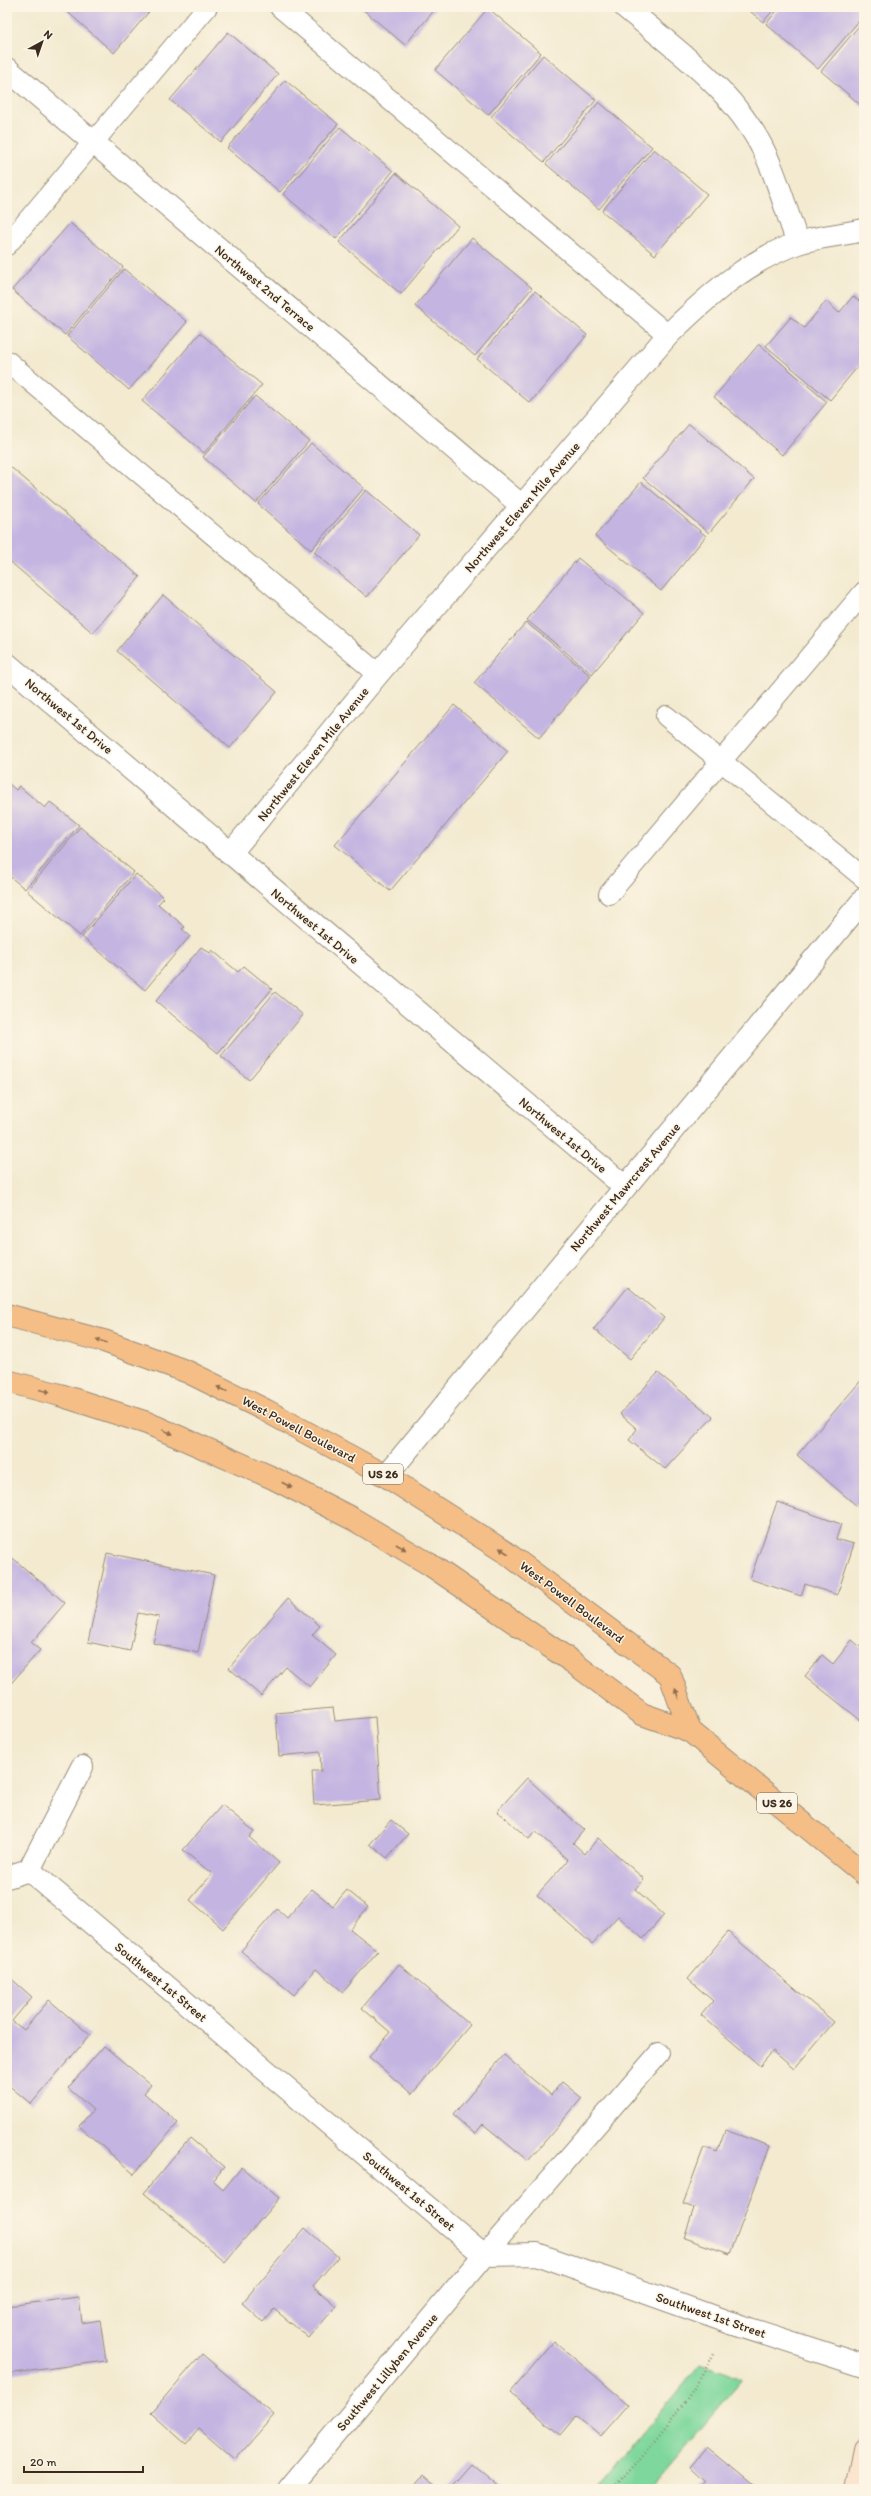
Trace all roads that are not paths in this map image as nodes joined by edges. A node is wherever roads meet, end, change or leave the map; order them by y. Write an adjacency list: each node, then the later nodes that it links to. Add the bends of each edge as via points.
1 (207, 7): 5 (lane)
2 (280, 7): 9 (lane)
3 (625, 7): 7 (street, via 719,86 753,130 770,166)
4 (7, 69): 5 (street, Northwest 2nd Terrace)
5 (94, 143): 8 (lane); 11 (street, Northwest 2nd Terrace)
6 (864, 230): 7 (street, Northwest Eleven Mile Avenue)
7 (798, 243): 9 (street, Northwest Eleven Mile Avenue, via 748,267 701,304)
8 (7, 245)
9 (668, 335): 11 (street, Northwest Eleven Mile Avenue)
10 (7, 361): 14 (lane)
11 (522, 506): 14 (street, Northwest Eleven Mile Avenue)
12 (864, 592): 16 (lane)
13 (7, 664): 17 (street, Northwest 1st Drive)
14 (378, 674): 17 (street, Northwest Eleven Mile Avenue)
15 (666, 716): 16 (lane)
16 (721, 761): 18 (lane); 19 (lane)
17 (230, 854): 21 (street, Northwest 1st Drive)
18 (864, 878)
19 (609, 894)
20 (864, 899): 21 (street, Northwest Mawrcrest Avenue)
21 (625, 1187): 24 (street, Northwest Mawrcrest Avenue)
22 (7, 1315): 24 (main road, West Powell Boulevard / US 26, one-way to 22, via 265,1410 188,1372 104,1341)
23 (7, 1381): 25 (main road, US 26, one-way to 25, via 60,1394 147,1423 279,1481 353,1519 429,1564 571,1661 642,1714)
24 (386, 1476): 25 (main road, West Powell Boulevard / US 26, one-way to 24, via 670,1675 508,1554)
25 (690, 1731): 28 (main road, US 26)
26 (82, 1767): 27 (street)
27 (29, 1870): 29 (street); 31 (street, Southwest 1st Street)
28 (864, 1874)
29 (7, 1876)
30 (659, 2053): 31 (lane)
31 (484, 2255): 32 (street, Southwest 1st Street, via 537,2254 728,2322); 35 (street, Southwest Lillyben Avenue)
32 (864, 2366)
33 (864, 2449): 34 (street)
34 (859, 2483)
35 (289, 2489)

